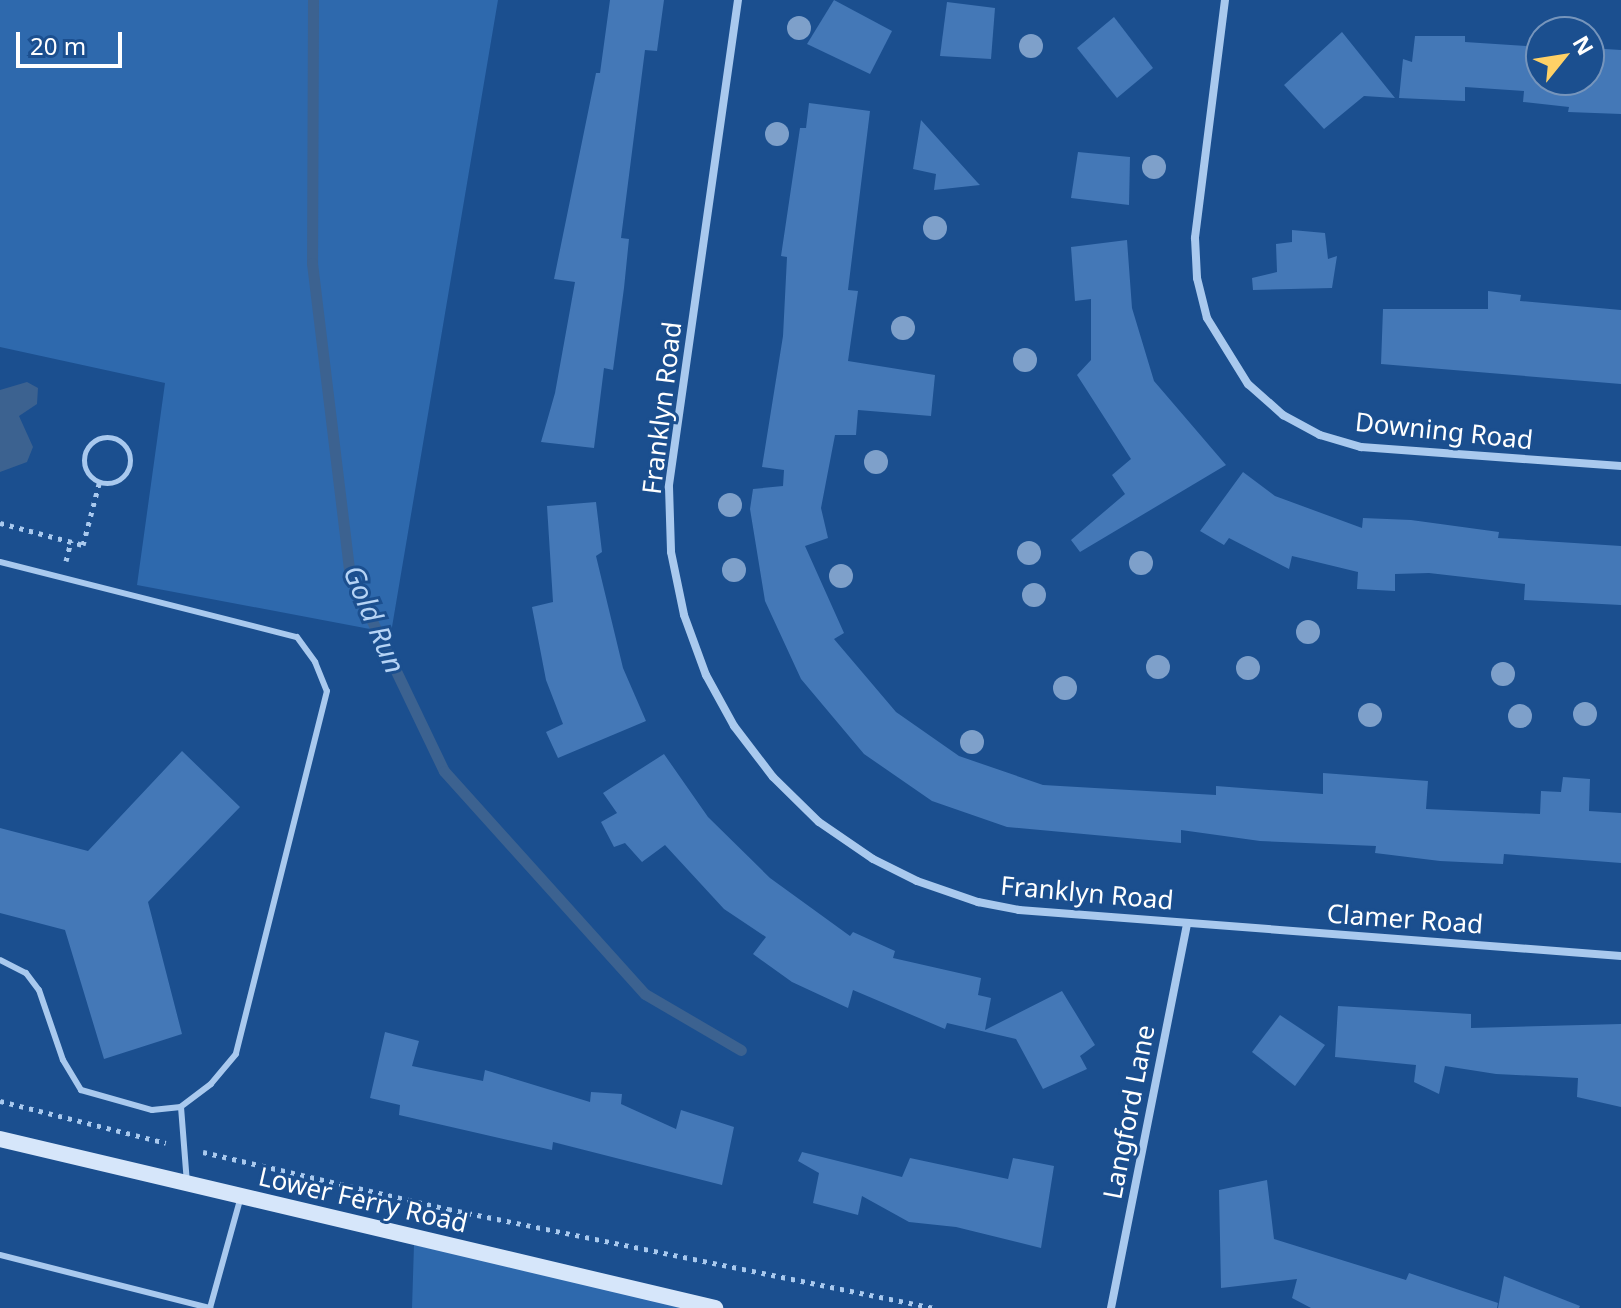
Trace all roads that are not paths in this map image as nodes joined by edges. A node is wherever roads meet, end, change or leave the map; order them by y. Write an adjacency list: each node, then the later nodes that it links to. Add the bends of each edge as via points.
1 (738, 0): 5 (street, Franklyn Road, via 669,487 676,577 706,675 734,726 773,777 819,822 873,859 917,881 1019,910)
2 (1225, 0): 3 (street, Downing Road, via 1195,238 1197,278 1207,318 1248,384 1283,415 1320,435 1361,447)
3 (1621, 466)
4 (0, 562): 8 (lane, via 297,637 327,691 236,1054 211,1084)
5 (1187, 923): 6 (street, Clamer Road); 15 (street, Langford Lane)
6 (1621, 956)
7 (0, 960): 8 (lane, via 26,973 39,990 63,1060 81,1090 152,1110)
8 (181, 1107): 10 (lane)
9 (0, 1139): 10 (street, Lower Ferry Road)
10 (187, 1183): 11 (street, Lower Ferry Road)
11 (241, 1196): 13 (lane); 14 (street, Lower Ferry Road)
12 (0, 1255): 13 (lane)
13 (210, 1308)
14 (715, 1308)
15 (1111, 1308)

